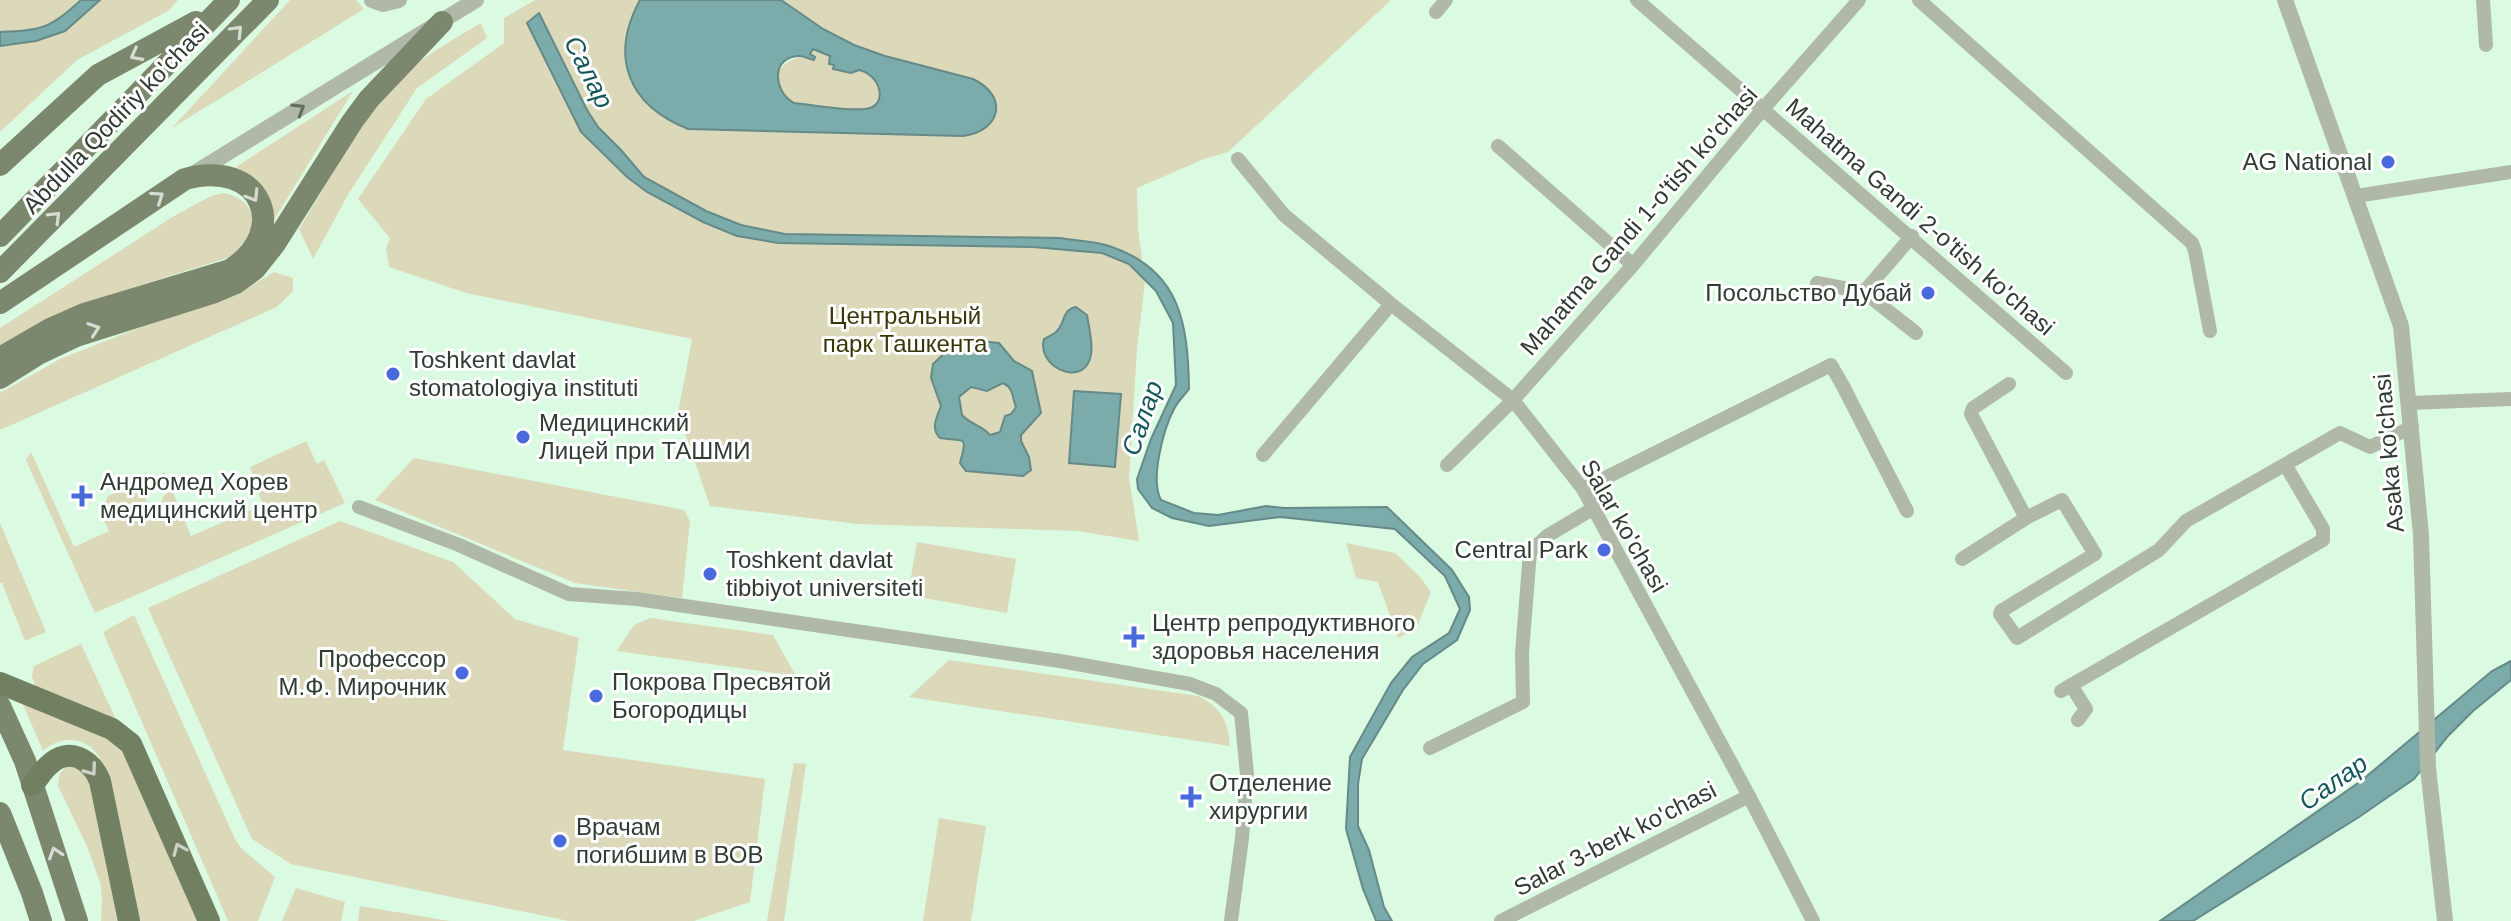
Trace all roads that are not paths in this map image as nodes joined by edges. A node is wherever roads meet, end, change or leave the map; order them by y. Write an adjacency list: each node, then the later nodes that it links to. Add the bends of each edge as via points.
1 (228, 0): 18 (main road, one-way to 18, via 98,75); 22 (main road, Abdulla Qodiriy ko'chasi)
2 (268, 0): 25 (main road, Abdulla Qodiriy ko'chasi, one-way to 2)
3 (372, 0): 4 (street)
4 (399, 0)
5 (476, 0): 13 (street)
6 (1446, 0): 12 (street)
7 (1637, 0): 15 (street, Mahatma Gandi 2-o'tish ko'chasi)
8 (1859, 0): 15 (street, Mahatma Gandi 1-o'tish ko'chasi)
9 (1919, 0): 30 (street, via 2192,243)
10 (2285, 0): 21 (street, Asaka ko'chasi)
11 (2483, 0): 14 (street)
12 (1436, 12)
13 (442, 22): 20 (street, one-way to 13); 34 (main road, one-way to 13, via 76,336 215,292 255,269 369,99)
14 (2486, 45)
15 (1763, 109): 23 (street, Mahatma Gandi 2-o'tish ko'chasi); 24 (street, Mahatma Gandi 1-o'tish ko'chasi)
16 (1498, 146): 24 (street)
17 (1238, 159): 29 (street, Salar ko'chasi, via 1284,215)
18 (0, 165)
19 (2511, 172): 21 (street)
20 (185, 179): 28 (main road, one-way to 20); 32 (main road, one-way to 32, via 226,175 244,182 257,197 261,230 253,250 239,264 84,314)
21 (2356, 196): 38 (street, Asaka ko'chasi, via 2401,326)
22 (0, 236)
23 (1912, 236): 27 (street); 33 (street, Mahatma Gandi 2-o'tish ko'chasi)
24 (1633, 265): 37 (street, Mahatma Gandi 1-o'tish ko'chasi)
25 (0, 272)
26 (1817, 283): 27 (street)
27 (1864, 292): 31 (street)
28 (0, 303)
29 (1391, 304): 37 (street, Salar ko'chasi); 40 (street)
30 (2210, 331)
31 (1916, 333)
32 (0, 358)
33 (2066, 373)
34 (0, 378)
35 (2009, 384): 47 (street, via 1971,414)
36 (2511, 399): 38 (street)
37 (1513, 400): 41 (street, Mahatma Gandi 1-o'tish ko'chasi); 43 (street, Salar ko'chasi)
38 (2410, 403): 39 (street, Asaka ko'chasi)
39 (2412, 427): 42 (street, via 2370,447 2340,433); 67 (street, Asaka ko'chasi, via 2428,768)
40 (1263, 455)
41 (1447, 465)
42 (2286, 466): 50 (street, via 2186,521 2159,550); 53 (street, via 2323,529 2323,540 2066,688 2086,709)
43 (1583, 489): 45 (street, Salar ko'chasi); 46 (street, via 1831,365)
44 (359, 507): 64 (street, via 569,594 637,599 1060,661 1190,684 1216,694 1241,713 1247,774)
45 (1594, 508): 54 (street, via 1530,552 1523,702); 56 (street, Salar ko'chasi)
46 (1907, 511)
47 (2026, 518): 48 (street, via 2062,500); 49 (street)
48 (2095, 554): 50 (street); 50 (street, via 2000,614 2019,638)
49 (1962, 559)
50 (2110, 579)
51 (0, 683): 63 (highway, one-way to 51, via 131,744 112,729)
52 (0, 706): 55 (main road)
53 (2078, 720)
54 (1430, 748)
55 (32, 785): 61 (main road, one-way to 55); 62 (highway, one-way to 62, via 61,757 78,756 92,766 100,781)
56 (1749, 796): 65 (street, Salar 3-berk ko'chasi); 66 (street, Salar ko'chasi)
57 (0, 813): 59 (main road)
58 (0, 848): 59 (main road)
59 (32, 893): 60 (main road)
60 (41, 921)
61 (77, 921)
62 (129, 921)
63 (209, 921)
64 (1231, 921)
65 (1501, 921)
66 (1813, 921)
67 (2445, 921)

